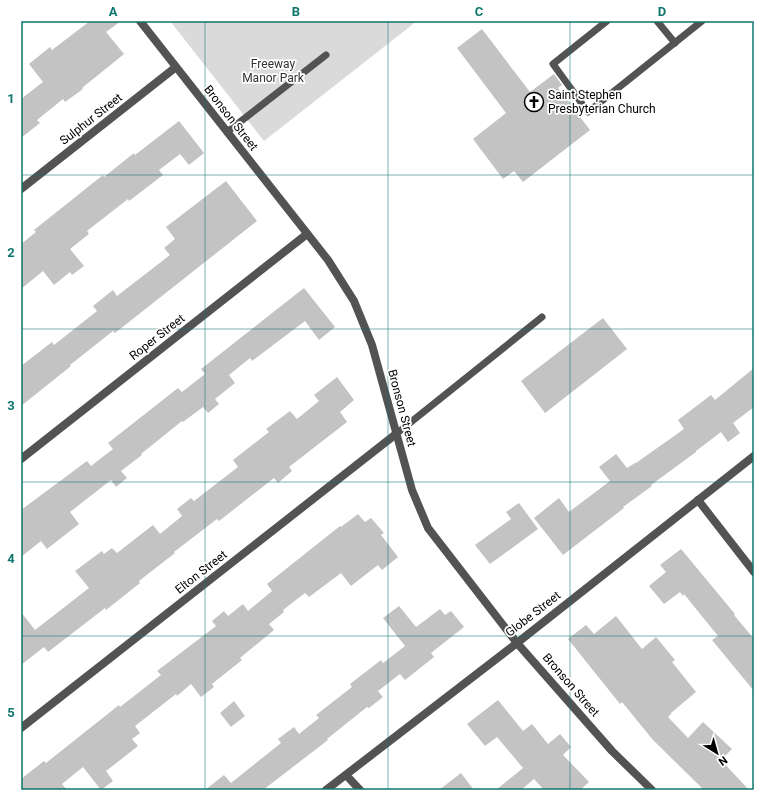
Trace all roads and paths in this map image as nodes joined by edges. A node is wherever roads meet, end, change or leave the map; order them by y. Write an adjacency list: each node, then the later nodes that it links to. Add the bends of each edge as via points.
1 (140, 21): 7 (street, Bronson Street)
2 (607, 21): 5 (lane, via 553,64 588,112)
3 (657, 21): 5 (lane)
4 (702, 21): 5 (lane)
5 (675, 43)
6 (326, 55): 8 (lane)
7 (176, 67): 8 (street, Bronson Street); 9 (street, Sulphur Street)
8 (227, 132): 10 (street, Bronson Street)
9 (21, 189)
10 (307, 234): 12 (street, Bronson Street, via 328,260 354,301 372,345); 14 (street, Roper Street)
11 (542, 317): 12 (lane)
12 (396, 434): 17 (street, Bronson Street, via 412,490 428,528); 18 (street, Elton Street)
13 (754, 456): 15 (street, Globe Street)
14 (21, 459)
15 (698, 500): 16 (street); 17 (street, Globe Street)
16 (754, 572)
17 (517, 643): 19 (street, Globe Street); 22 (street, Bronson Street, via 612,751)
18 (21, 728)
19 (346, 775): 20 (street, Globe Street); 21 (street)
20 (326, 790)
21 (360, 790)
22 (652, 790)

